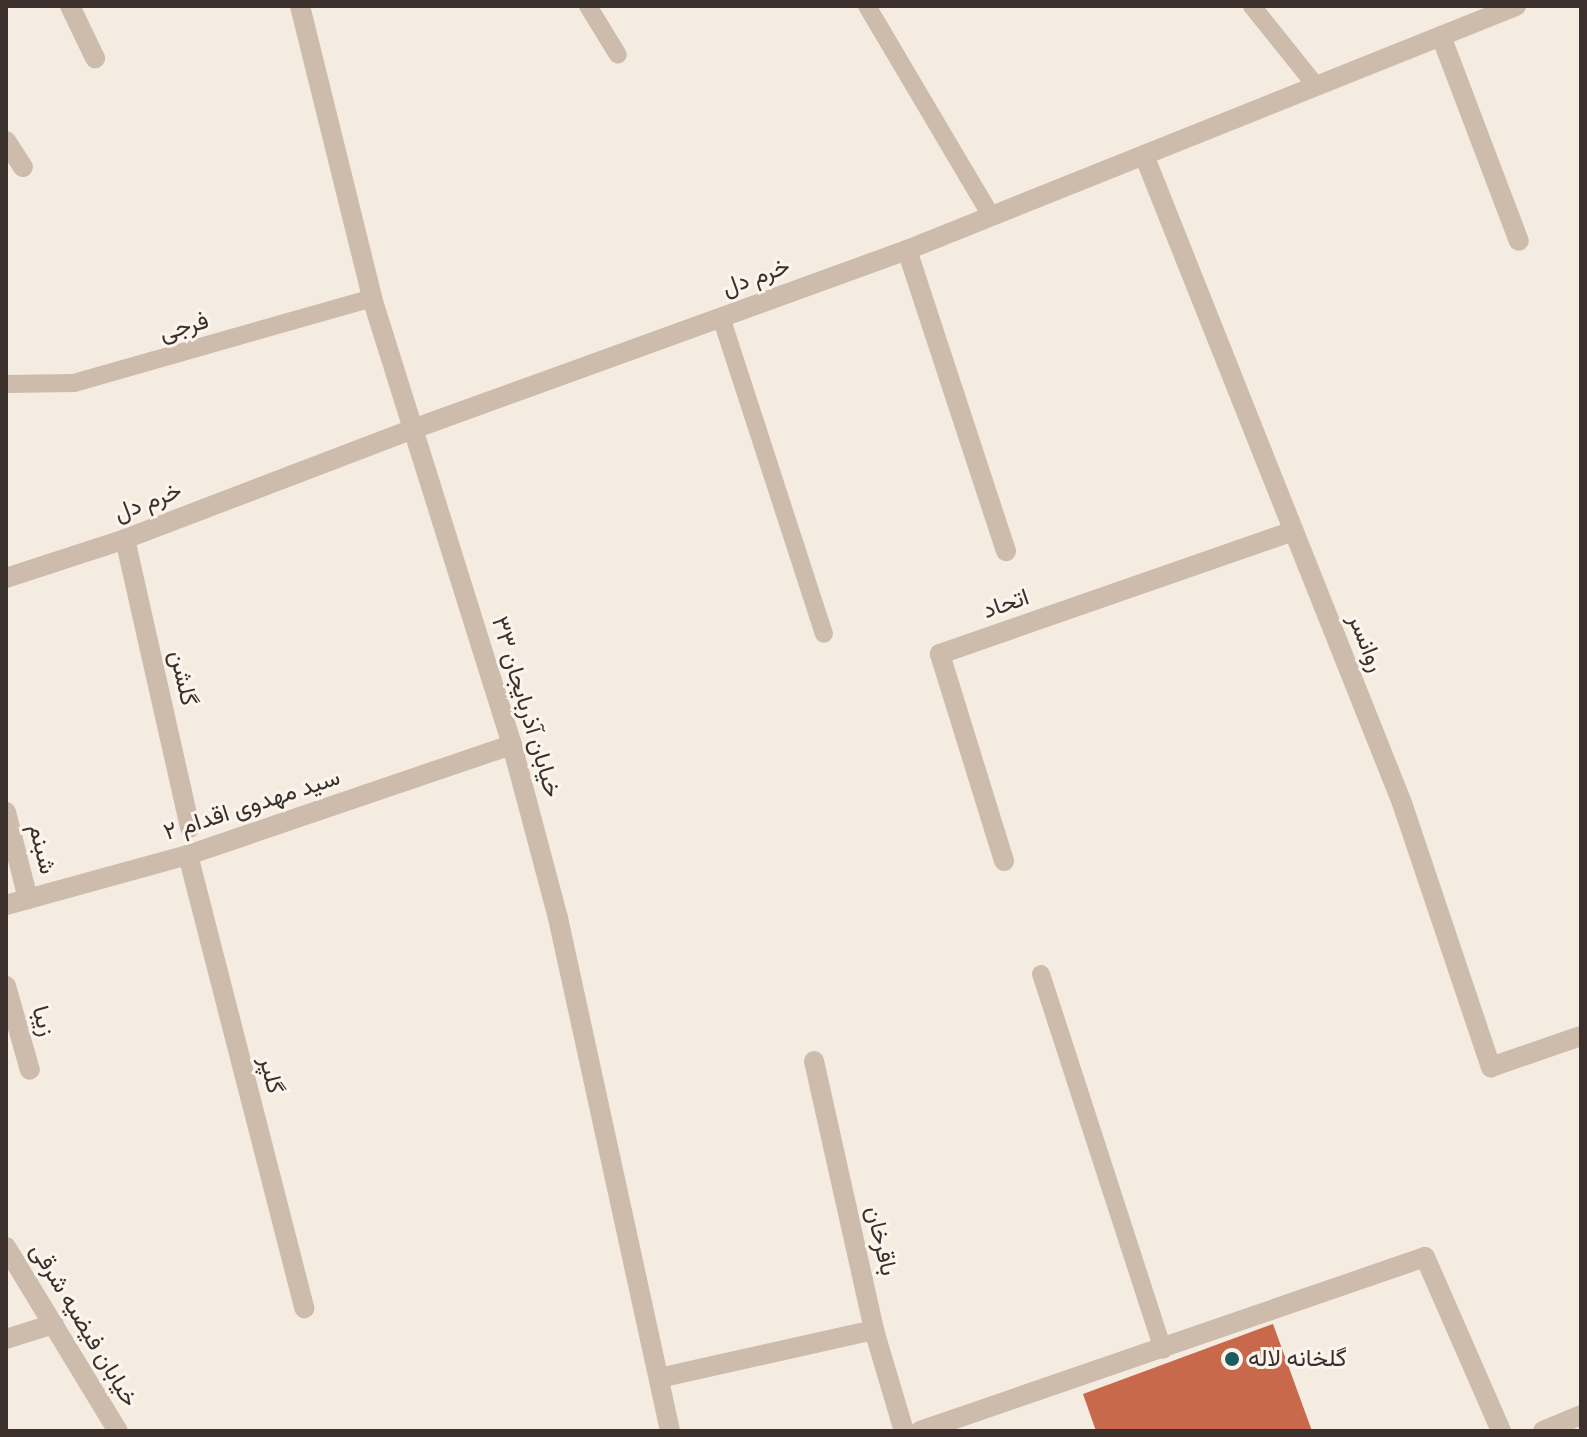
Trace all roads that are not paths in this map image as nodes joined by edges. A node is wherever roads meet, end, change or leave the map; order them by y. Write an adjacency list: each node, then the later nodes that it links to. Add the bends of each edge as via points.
1 (70, 6): 9 (street)
2 (300, 6): 17 (street, خیابان آذربایجان ۳۳)
3 (588, 6): 8 (lane)
4 (867, 6): 14 (lane)
5 (1252, 6): 10 (lane)
6 (1516, 6): 7 (street, خرم دل)
7 (1441, 36): 10 (street, خرم دل); 15 (street)
8 (618, 55)
9 (95, 58)
10 (1316, 86): 12 (street, خرم دل)
11 (6, 141): 13 (street)
12 (1144, 155): 14 (street, خرم دل); 21 (street, روانسر)
13 (23, 167)
14 (991, 216): 16 (street, خرم دل)
15 (1519, 241)
16 (907, 250): 18 (street, خرم دل); 23 (street)
17 (372, 298): 19 (lane, فرجی, via 74,383); 20 (street, خیابان آذربایجان ۳۳)
18 (721, 317): 20 (street, خرم دل); 25 (lane)
19 (6, 384)
20 (413, 429): 22 (street, خرم دل); 26 (street, خیابان آذربایجان ۳۳)
21 (1293, 531): 30 (street, اتحاد, via 940,654); 35 (street, روانسر, via 1402,803 1491,1067)
22 (125, 539): 24 (street, خرم دل); 28 (street, گلشن)
23 (1006, 551)
24 (6, 578)
25 (824, 634)
26 (512, 745): 29 (street, سید مهدوی اقدام ۲); 44 (street, خیابان آذربایجان ۳۳, via 558,918)
27 (6, 812): 31 (street, شبنم)
28 (190, 828)
29 (188, 855): 31 (street, سید مهدوی اقدام ۲); 39 (street, گلپر)
30 (1004, 861)
31 (28, 899): 32 (street, سید مهدوی اقدام ۲)
32 (6, 905)
33 (1041, 974): 43 (lane)
34 (6, 986): 37 (street, زیبا)
35 (1581, 1036)
36 (814, 1061): 41 (street, باقرخان)
37 (30, 1070)
38 (6, 1247): 40 (street, خیابان فیضیه شرقی)
39 (304, 1308)
40 (54, 1324): 42 (street); 46 (street, خیابان فیضیه شرقی)
41 (874, 1330): 44 (street); 48 (street, باقرخان)
42 (6, 1339)
43 (1163, 1350): 49 (street); 50 (street, via 1425,1257)
44 (659, 1378): 47 (street, خیابان آذربایجان ۳۳)
45 (1581, 1415): 51 (street)
46 (118, 1431)
47 (670, 1431)
48 (904, 1431)
49 (920, 1431)
50 (1501, 1431)
51 (1543, 1431)

